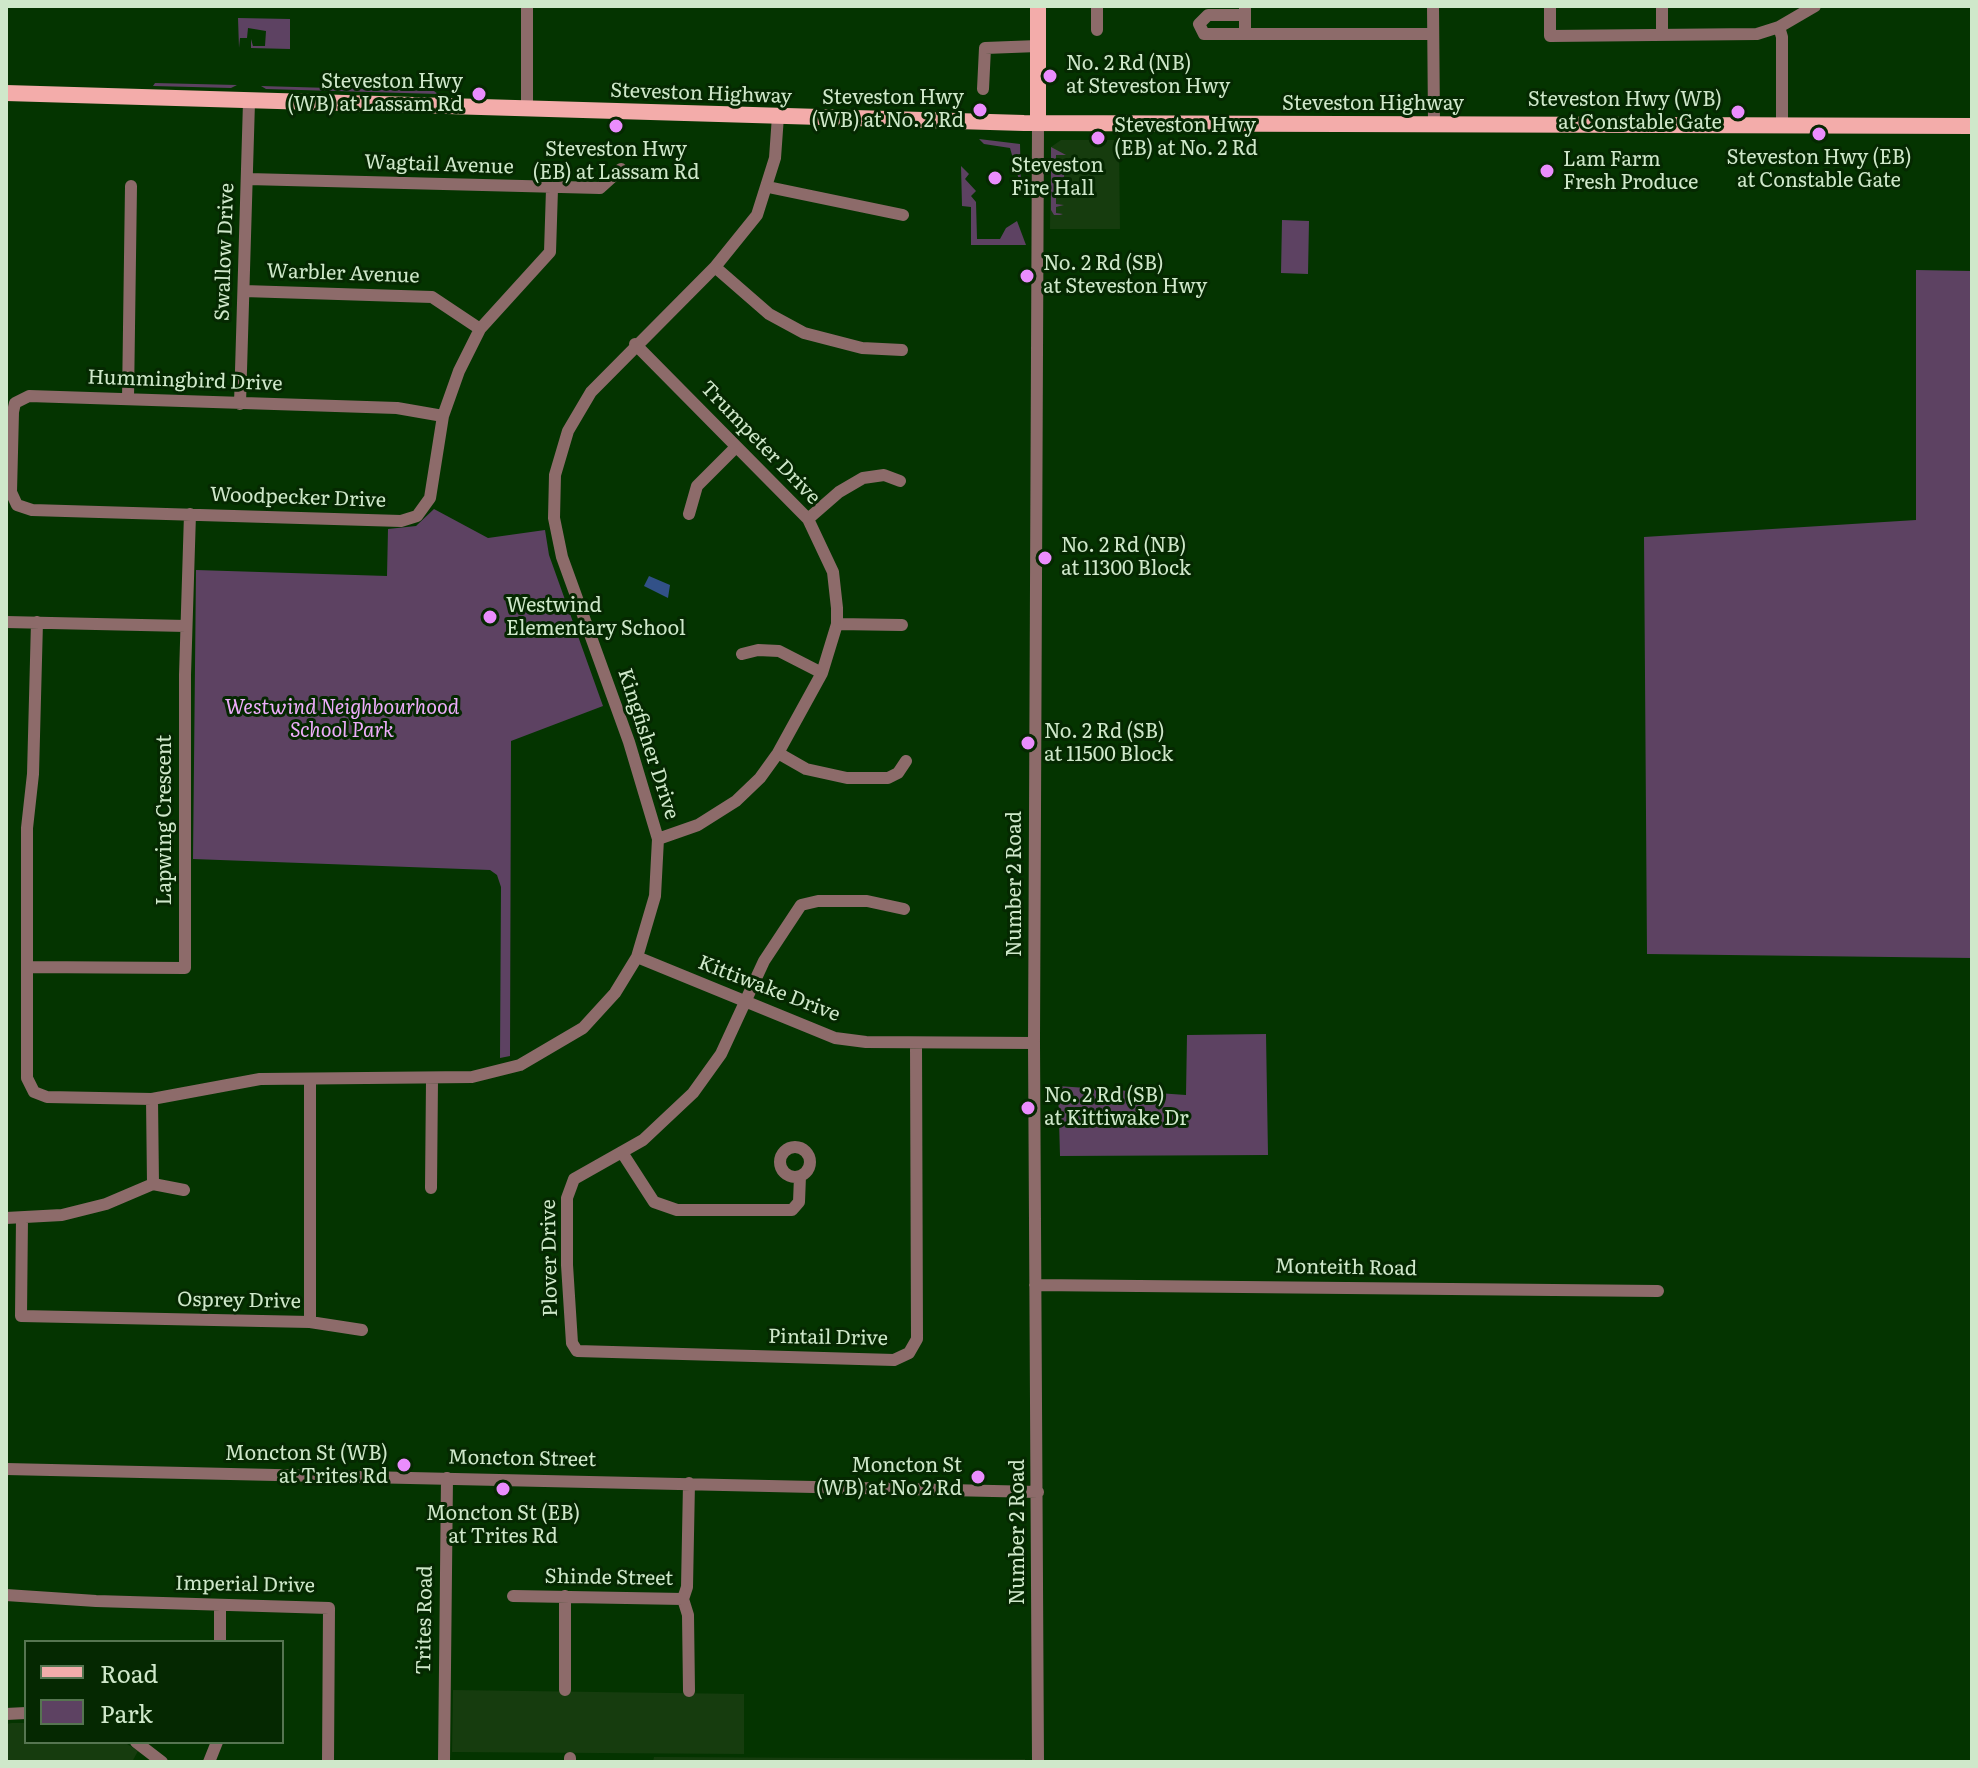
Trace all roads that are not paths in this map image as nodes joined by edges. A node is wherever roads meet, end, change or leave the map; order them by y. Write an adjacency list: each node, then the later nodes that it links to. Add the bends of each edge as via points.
1 (527, 6): 18 (street)
2 (1038, 6): 14 (main road, Number 2 Road)
3 (1097, 6): 10 (street)
4 (1433, 6): 12 (street)
5 (1550, 6): 13 (street, via 1550,36)
6 (1662, 6): 13 (street)
7 (1815, 6): 9 (street)
8 (1245, 11): 11 (street); 11 (street, via 1208,15 1199,24 1204,34)
9 (1779, 27): 13 (street, via 1742,35); 22 (street)
10 (1097, 30)
11 (1245, 34): 12 (street)
12 (1433, 34): 21 (street)
13 (1662, 35)
14 (1038, 46): 15 (street, via 985,48); 20 (main road, Number 2 Road)
15 (983, 89)
16 (6, 93): 17 (main road, Steveston Highway)
17 (249, 102): 18 (main road, Steveston Highway); 25 (street, Swallow Drive)
18 (527, 110): 19 (main road, Steveston Highway)
19 (778, 116): 20 (main road, Steveston Highway); 27 (street, Kingfisher Drive)
20 (1038, 123): 21 (main road, Steveston Highway); 59 (street, Number 2 Road)
21 (1434, 124): 22 (main road, Steveston Highway)
22 (1782, 124): 23 (main road, Steveston Highway)
23 (1972, 126)
24 (621, 169): 28 (street, Wagtail Avenue, via 600,188)
25 (248, 179): 28 (street, Wagtail Avenue); 31 (street, Swallow Drive)
26 (131, 186): 35 (street)
27 (768, 187): 29 (street); 30 (street, Kingfisher Drive, via 743,237)
28 (552, 189): 32 (street, Woodpecker Drive, via 550,252)
29 (903, 215)
30 (715, 267): 33 (street, Kingfisher Drive); 34 (street, via 769,314 804,333 862,348)
31 (244, 291): 32 (street, Warbler Avenue, via 432,297); 36 (street, Swallow Drive)
32 (480, 329): 37 (street, Woodpecker Drive)
33 (635, 344): 38 (street, Trumpeter Drive); 53 (street, Kingfisher Drive, via 591,392 568,431 555,475 554,518 562,557)
34 (902, 350)
35 (128, 399): 36 (street, Hummingbird Drive); 40 (street, Hummingbird Drive, via 19,400 13,412)
36 (240, 404): 37 (street, Hummingbird Drive, via 397,408)
37 (443, 416): 41 (street, Woodpecker Drive, via 430,498 417,516 401,521)
38 (736, 447): 42 (street, via 697,486); 43 (street, Trumpeter Drive)
39 (900, 481): 43 (street, via 884,475 863,478)
40 (11, 492): 41 (street, Woodpecker Drive, via 17,505 32,510)
41 (190, 514): 48 (street, Lapwing Crescent)
42 (689, 514)
43 (808, 519): 46 (street, Trumpeter Drive, via 833,572)
44 (6, 622): 45 (street)
45 (37, 622): 48 (street); 56 (street, via 27,828)
46 (837, 624): 47 (street); 50 (street, Trumpeter Drive)
47 (902, 625)
48 (186, 626): 56 (street, Lapwing Crescent, via 185,968)
49 (742, 654): 50 (street, via 779,651)
50 (822, 673): 51 (street, Trumpeter Drive)
51 (778, 753): 52 (street, via 820,774 859,779 893,776); 53 (street, Trumpeter Drive, via 736,801 698,825)
52 (906, 761)
53 (658, 839): 55 (street, Kingfisher Drive, via 655,896)
54 (904, 909): 57 (street, Plover Drive, via 867,901 801,905 761,964)
55 (637, 957): 57 (street, Kittiwake Drive); 61 (street, Kingfisher Drive, via 615,993 583,1028 557,1046 504,1070)
56 (27, 967): 62 (street, Kingfisher Drive, via 27,1078 34,1092 47,1097)
57 (745, 1002): 58 (street, Kittiwake Drive, via 835,1038); 63 (street, Plover Drive, via 721,1054 693,1093)
58 (916, 1043): 59 (street, Kittiwake Drive); 74 (street, Pintail Drive, via 917,1339 909,1353 894,1360)
59 (1034, 1043): 70 (street, Number 2 Road)
60 (310, 1079): 61 (street, Kingfisher Drive); 62 (street, Kingfisher Drive, via 248,1079); 72 (street, Osprey Drive)
61 (432, 1080): 66 (street)
62 (152, 1099): 65 (street)
63 (623, 1154): 64 (street, via 654,1202 677,1210 790,1210 799,1202); 74 (street, Plover Drive, via 574,1179 567,1198 571,1333)
64 (800, 1176)
65 (153, 1184): 67 (street); 69 (street, via 106,1204)
66 (431, 1188)
67 (184, 1190)
68 (6, 1218): 69 (street)
69 (22, 1218): 72 (street, Osprey Drive, via 21,1316)
70 (1035, 1285): 71 (street, Monteith Road); 78 (street, Number 2 Road)
71 (1658, 1291)
72 (310, 1322): 73 (street)
73 (362, 1330)
74 (577, 1351)
75 (6, 1469): 76 (street, Moncton Street)
76 (447, 1478): 77 (street, Moncton Street); 90 (street, Trites Road)
77 (689, 1483): 78 (street, Moncton Street); 82 (street, Shinde Street)
78 (1038, 1492): 91 (street, Number 2 Road)
79 (6, 1595): 83 (street, Imperial Drive)
80 (513, 1596): 81 (street, Shinde Street)
81 (565, 1596): 82 (street, Shinde Street); 85 (street)
82 (683, 1599): 86 (street)
83 (220, 1605): 84 (street); 89 (street, Imperial Drive, via 329,1608)
84 (220, 1640)
85 (565, 1690)
86 (689, 1691)
87 (139, 1744): 88 (street)
88 (162, 1762)
89 (328, 1762)
90 (444, 1762)
91 (1038, 1762)

